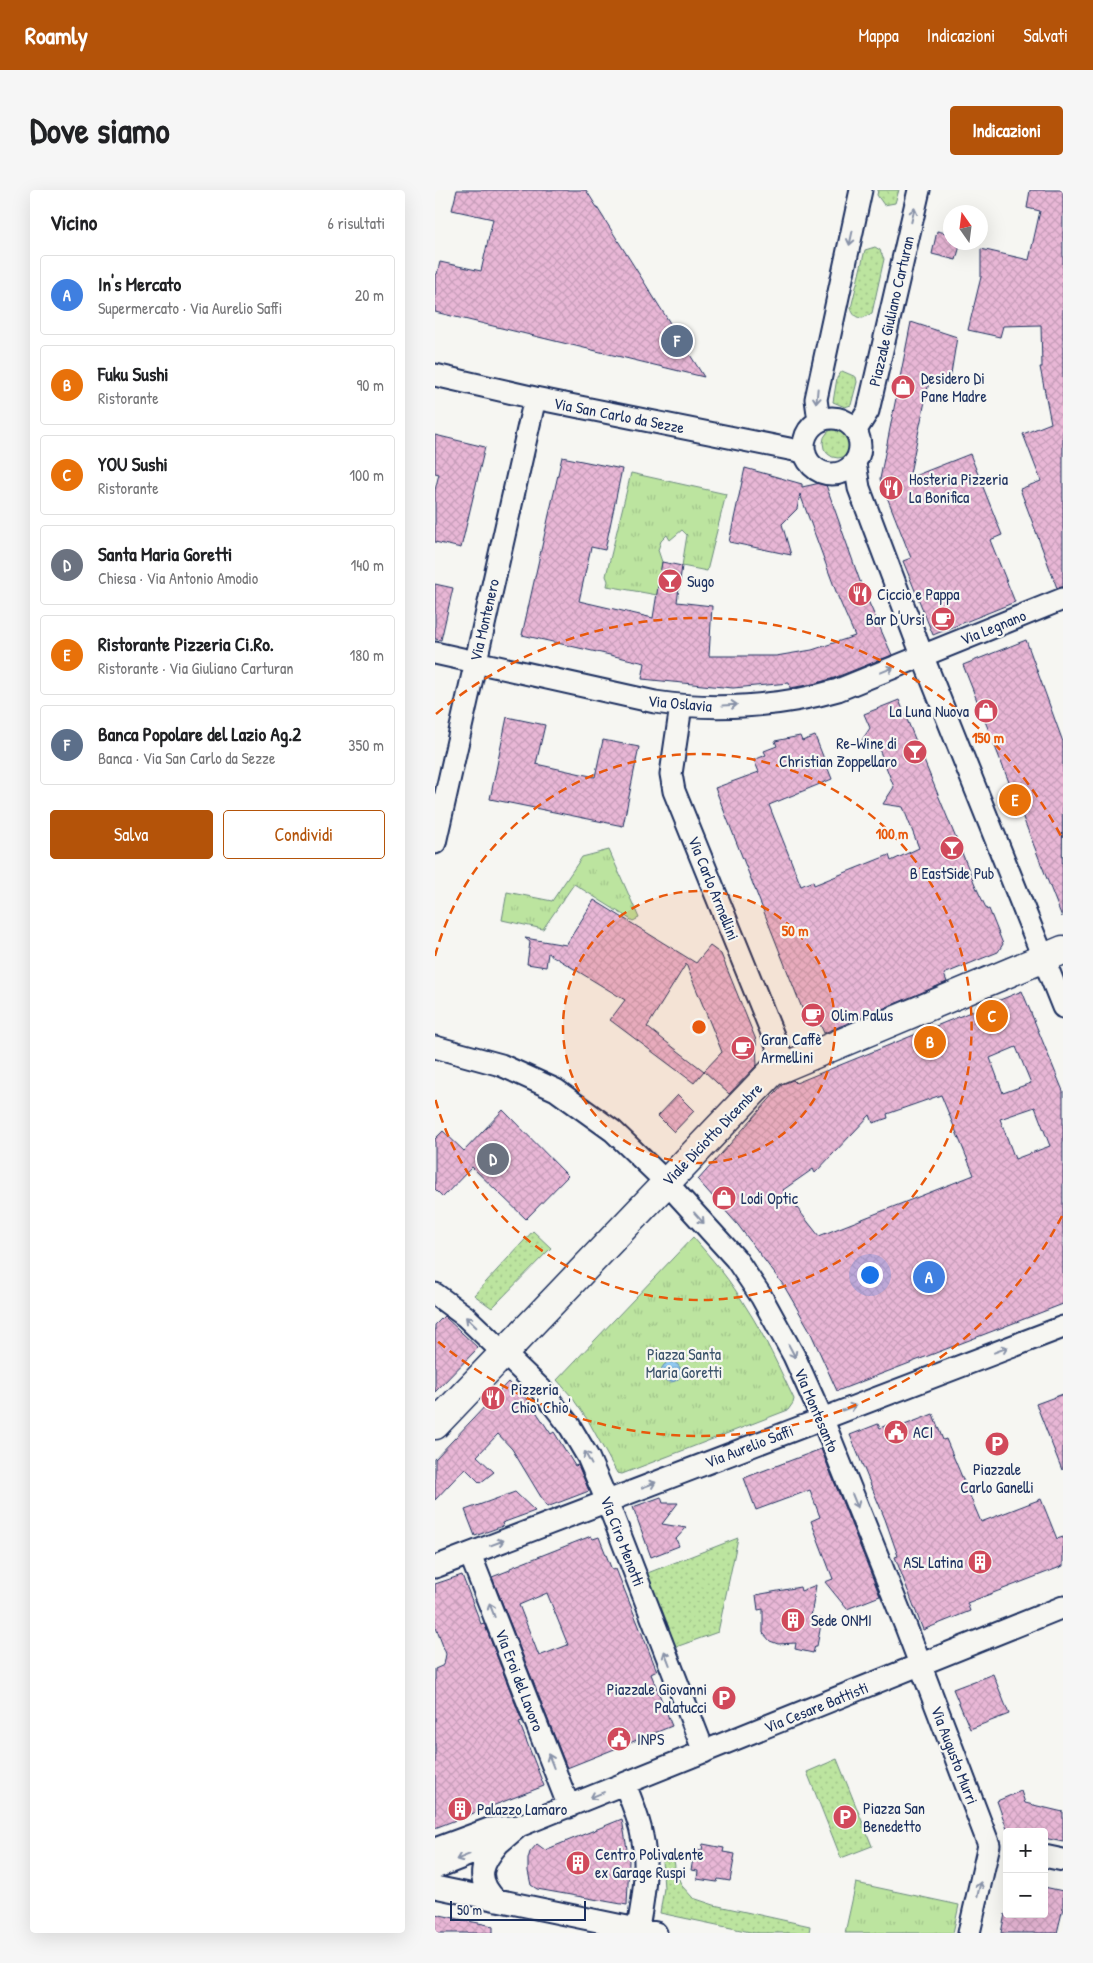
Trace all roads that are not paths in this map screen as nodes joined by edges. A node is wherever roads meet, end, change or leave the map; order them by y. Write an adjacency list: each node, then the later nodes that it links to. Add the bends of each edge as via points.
1 (861, 190): 5 (street, one-way to 5, via 816,399)
2 (919, 190): 6 (street, Piazzale Giuliano Carturan, one-way to 2, via 867,411)
3 (435, 375): 4 (street, Via San Carlo da Sezze)
4 (535, 398): 7 (street, Via San Carlo da Sezze); 12 (street, Via Montenero)
5 (819, 421): 6 (street, via 835,418); 7 (street, via 806,434)
6 (856, 430): 8 (street, via 861,447)
7 (804, 452): 8 (street, via 807,461 821,473 840,474)
8 (855, 464): 11 (street, via 859,488)
9 (1063, 599): 11 (street, Via Legnano)
10 (435, 653): 12 (street, Via Oslavia)
11 (922, 655): 13 (street, Via Oslavia, one-way to 11, via 772,703 817,696); 15 (street)
12 (474, 662): 13 (street, Via Oslavia); 14 (street, Via Montenero)
13 (681, 706): 18 (street, Via Carlo Armellini, via 671,774 674,791)
14 (435, 843)
15 (1053, 954): 16 (street); 18 (main road, Viale Diciotto Dicembre)
16 (1063, 1007)
17 (435, 1047): 19 (street, Via Montesanto, via 501,1065 556,1090 613,1131)
18 (785, 1065): 19 (main road, Viale Diciotto Dicembre, via 772,1072)
19 (666, 1182): 22 (main road, Viale Diciotto Dicembre); 23 (street, Via Montesanto, one-way to 23, via 736,1259 761,1296 794,1356)
20 (435, 1294): 22 (street, Via Ciro Menotti, one-way to 20, via 465,1316)
21 (1063, 1327): 23 (street, Via Aurelio Saffi, one-way to 21)
22 (503, 1353): 24 (main road, Viale Diciotto Dicembre); 25 (street, Via Ciro Menotti, one-way to 22, via 588,1457 569,1425 549,1398)
23 (821, 1418): 25 (street, Via Aurelio Saffi, one-way to 23); 29 (street, Via Montesanto, one-way to 29)
24 (435, 1425)
25 (607, 1501): 26 (street, Via Aurelio Saffi, one-way to 25); 30 (street, Via Ciro Menotti, one-way to 25)
26 (470, 1554): 27 (street, Via Aurelio Saffi); 32 (street, Via Eroi del Lavoro, one-way to 26)
27 (435, 1567)
28 (1063, 1607): 29 (street, Via Cesare Battisti)
29 (921, 1664): 30 (street, Via Cesare Battisti); 35 (street, Via Augusto Murri)
30 (704, 1752): 31 (street, Via Cesare Battisti)
31 (625, 1784): 32 (street, Via Cesare Battisti, one-way to 32); 42 (street, via 642,1835 645,1855)
32 (569, 1807): 33 (street, Via Cesare Battisti)
33 (519, 1826): 34 (street); 36 (street, via 489,1829)
34 (499, 1843): 39 (street, one-way to 39); 41 (street, via 482,1870 483,1883)
35 (998, 1847): 43 (street, one-way to 35)
36 (435, 1849)
37 (1048, 1857): 38 (street)
38 (1063, 1860)
39 (435, 1868)
40 (435, 1887): 41 (street)
41 (496, 1900): 42 (street)
42 (643, 1932)
43 (969, 1933)

